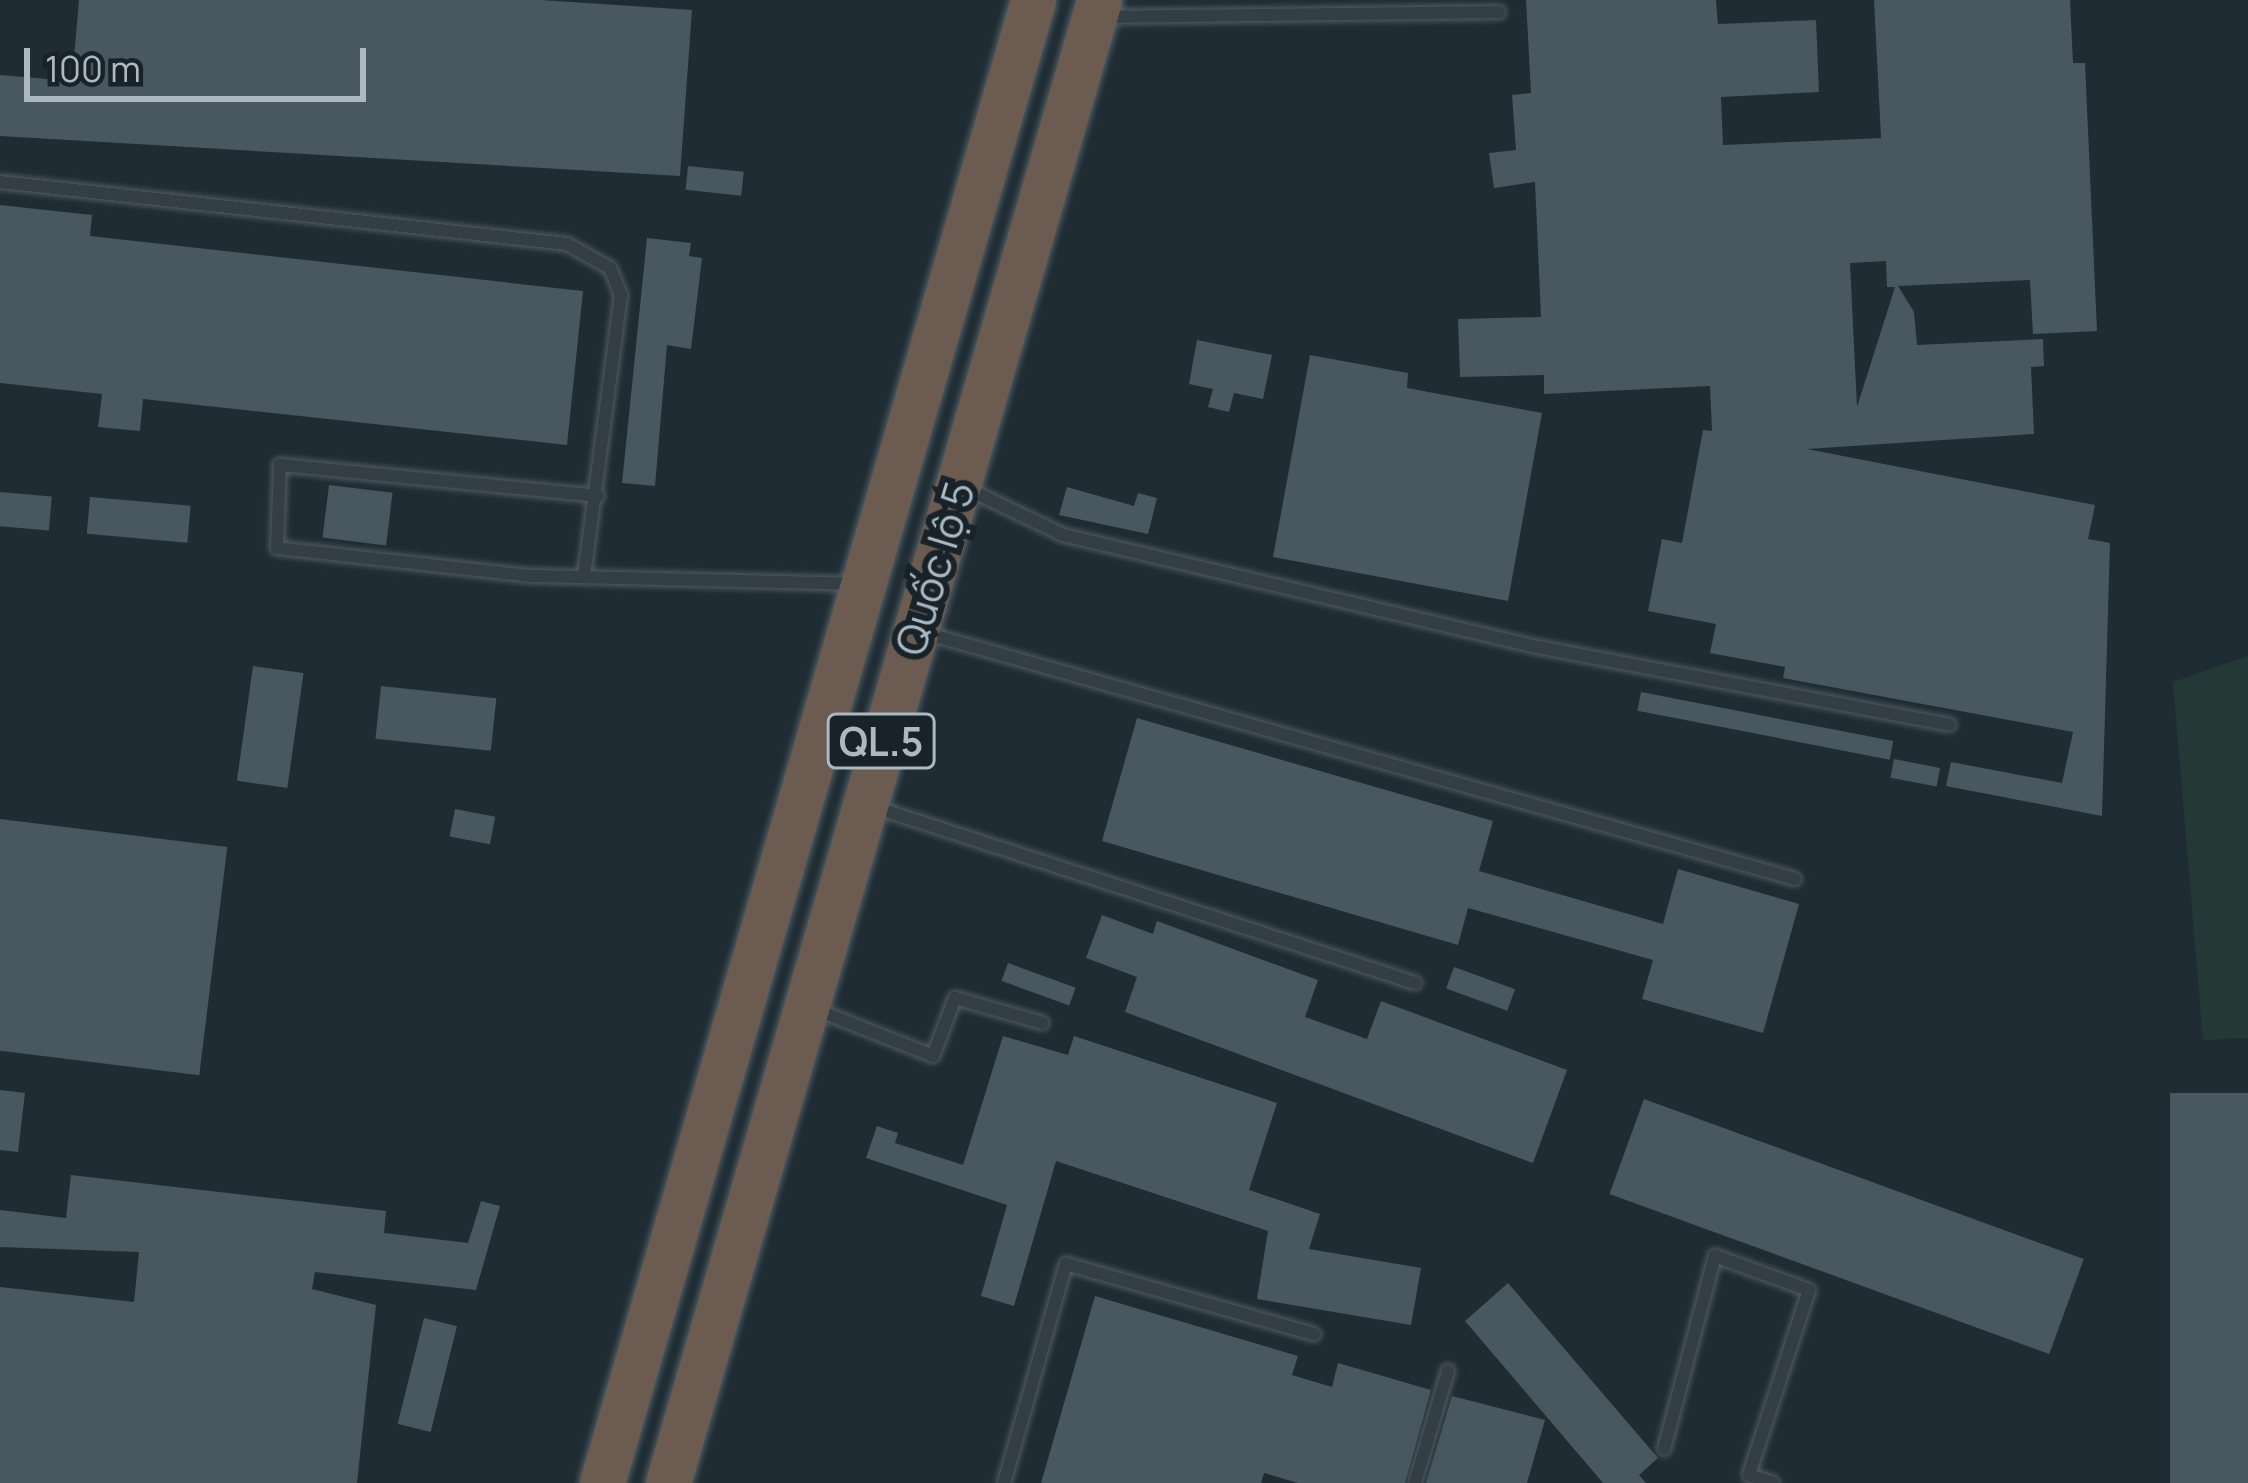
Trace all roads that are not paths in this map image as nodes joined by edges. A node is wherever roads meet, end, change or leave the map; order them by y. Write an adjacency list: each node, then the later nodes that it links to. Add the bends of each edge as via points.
1 (1033, 0): 8 (highway, Quốc lộ 5 / QL.5)
2 (1097, 9): 3 (lane); 5 (highway, Quốc lộ 5 / QL.5)
3 (1498, 12)
4 (0, 182): 6 (lane, via 567,244 610,268 621,295)
5 (959, 485): 9 (highway, Quốc lộ 5 / QL.5); 10 (lane, via 1063,535 1538,646)
6 (598, 496): 7 (lane); 7 (lane, via 280,465 277,548)
7 (584, 575): 8 (lane)
8 (869, 584): 20 (highway, Quốc lộ 5 / QL.5)
9 (916, 630): 11 (highway, Quốc lộ 5 / QL.5); 12 (lane)
10 (1950, 724)
11 (861, 803): 13 (lane); 14 (highway, Quốc lộ 5 / QL.5)
12 (1796, 879)
13 (1415, 983)
14 (805, 1005): 15 (lane, via 933,1057 955,998); 21 (highway, Quốc lộ 5 / QL.5)
15 (1042, 1023)
16 (1314, 1334): 22 (lane, via 1066,1264)
17 (1448, 1371): 23 (lane)
18 (1664, 1450): 19 (lane, via 1715,1256 1809,1290 1749,1475)
19 (1768, 1482)
20 (602, 1483)
21 (668, 1483)
22 (1004, 1483)
23 (1415, 1483)

